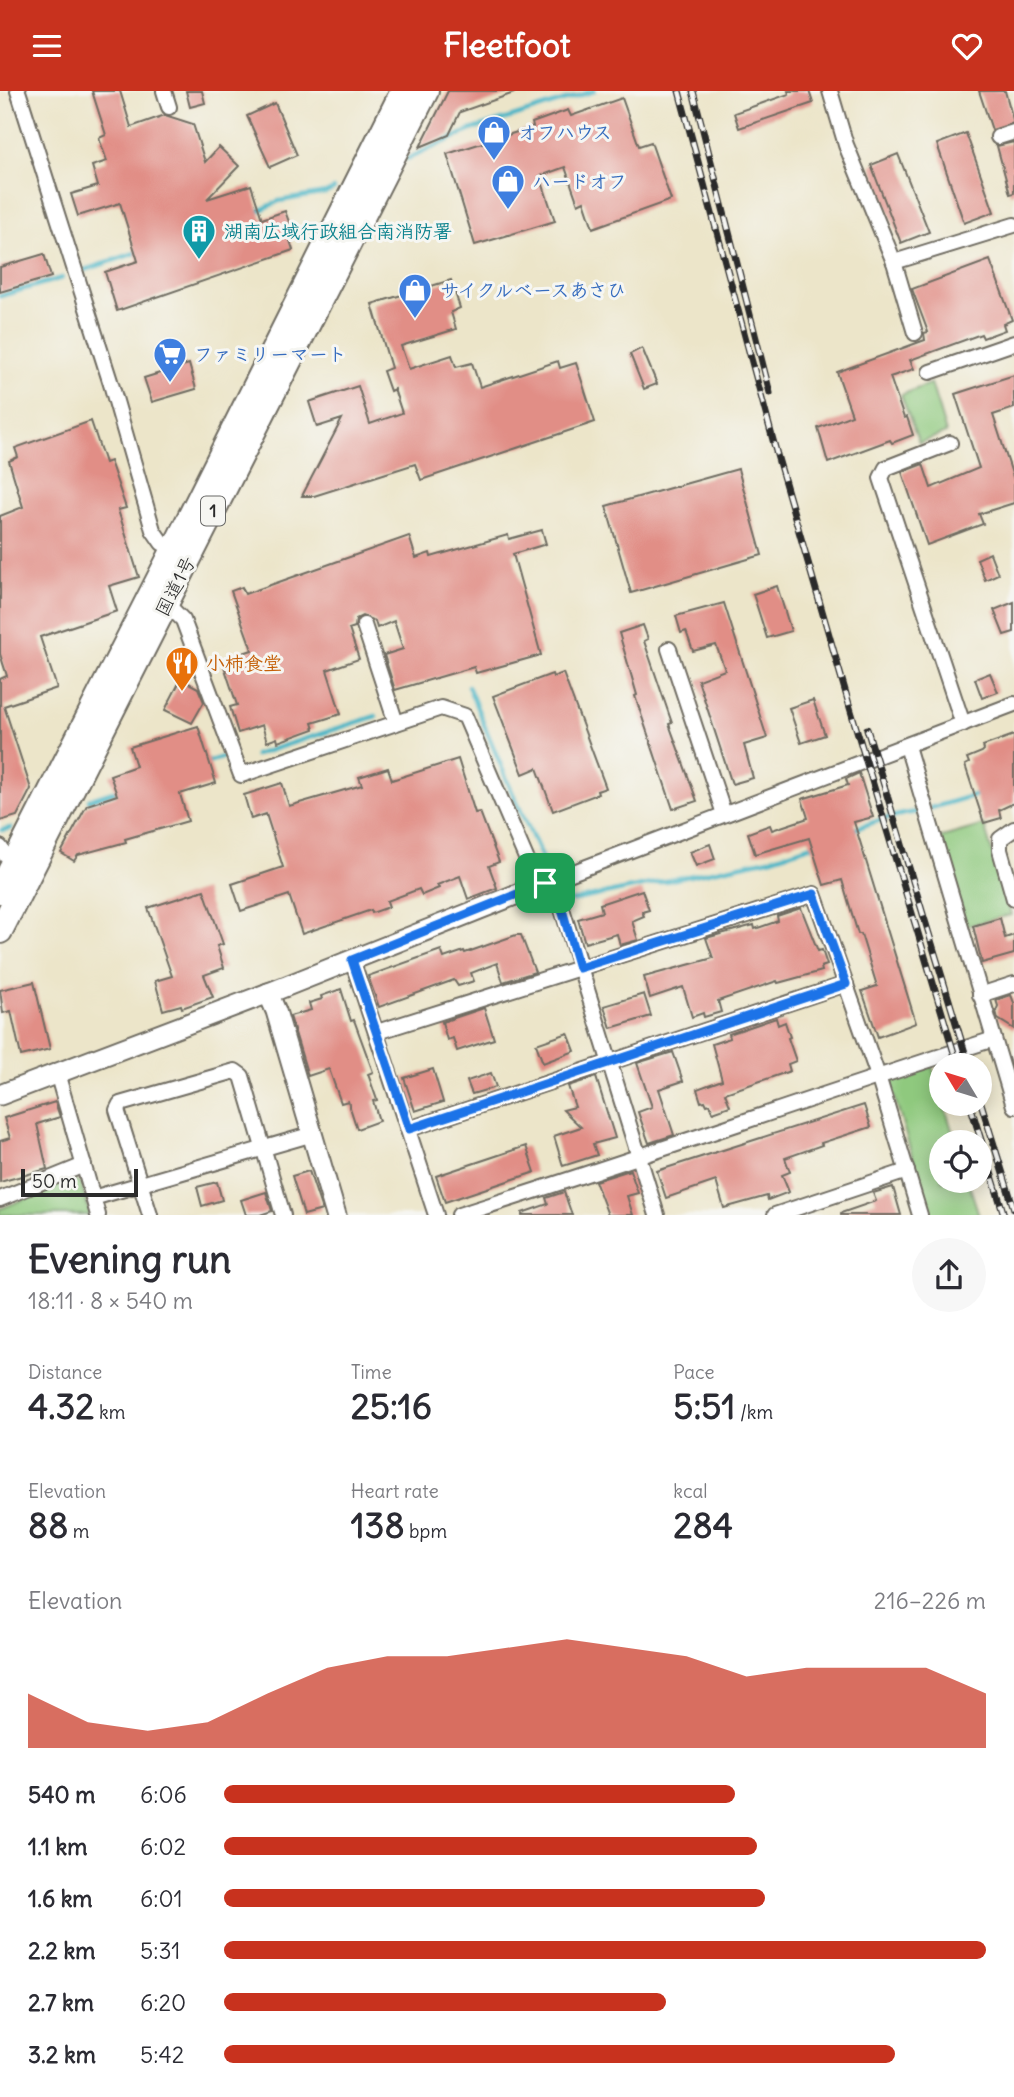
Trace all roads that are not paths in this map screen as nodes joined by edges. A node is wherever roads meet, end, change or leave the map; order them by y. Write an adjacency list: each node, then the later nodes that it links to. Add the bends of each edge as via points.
1 (18, 91): 15 (street, via 153,530 162,543)
2 (164, 91): 6 (street)
3 (403, 91): 15 (highway, 国道1号 / 1)
4 (426, 91): 16 (highway, 国道1号 / 1)
5 (830, 91): 10 (street, via 846,145)
6 (169, 107)
7 (1014, 132): 8 (street)
8 (998, 137)
9 (1014, 225): 10 (street)
10 (894, 263): 11 (street)
11 (915, 333)
12 (1014, 344): 13 (street)
13 (930, 372)
14 (950, 443): 21 (street, via 886,468 881,478)
15 (174, 549): 25 (highway, 国道1号 / 1)
16 (166, 603): 20 (street, via 183,620 241,775); 29 (highway, 国道1号 / 1)
17 (364, 625): 20 (street)
18 (669, 649): 23 (street)
19 (1014, 704): 21 (street)
20 (396, 723): 26 (street, via 441,708 465,716 532,872)
21 (963, 724): 22 (street)
22 (907, 746): 23 (street); 35 (street)
23 (724, 814): 26 (street)
24 (1014, 829): 28 (street, via 1000,839 1000,850)
25 (7, 855): 27 (highway, 国道1号 / 1)
26 (545, 883): 30 (street); 31 (street, via 558,896)
27 (0, 891)
28 (1014, 899)
29 (0, 931)
30 (352, 960): 34 (street); 36 (street)
31 (579, 968): 32 (street, via 814,894); 36 (street); 38 (street)
32 (846, 984): 38 (street); 40 (street)
33 (1014, 984): 35 (street)
34 (268, 993): 39 (street); 44 (street)
35 (980, 995): 37 (street)
36 (377, 1033): 43 (street)
37 (994, 1039): 40 (street); 42 (street)
38 (610, 1063): 43 (street); 46 (street)
39 (57, 1073): 41 (street); 47 (street)
40 (878, 1076): 46 (street); 48 (street)
41 (0, 1095)
42 (1014, 1106)
43 (409, 1129): 56 (street)
44 (313, 1134): 45 (street); 55 (street)
45 (263, 1148): 49 (street); 49 (street, via 242,1076 235,1071 133,1100 117,1110); 54 (street)
46 (639, 1158): 57 (street); 58 (street)
47 (84, 1165): 50 (street); 51 (street)
48 (907, 1171): 59 (street); 60 (street)
49 (140, 1184): 50 (street); 53 (street)
50 (93, 1198): 52 (street)
51 (0, 1199)
52 (99, 1215)
53 (149, 1215)
54 (283, 1215)
55 (337, 1215)
56 (436, 1215)
57 (460, 1215)
58 (657, 1215)
59 (775, 1215)
60 (920, 1215)

